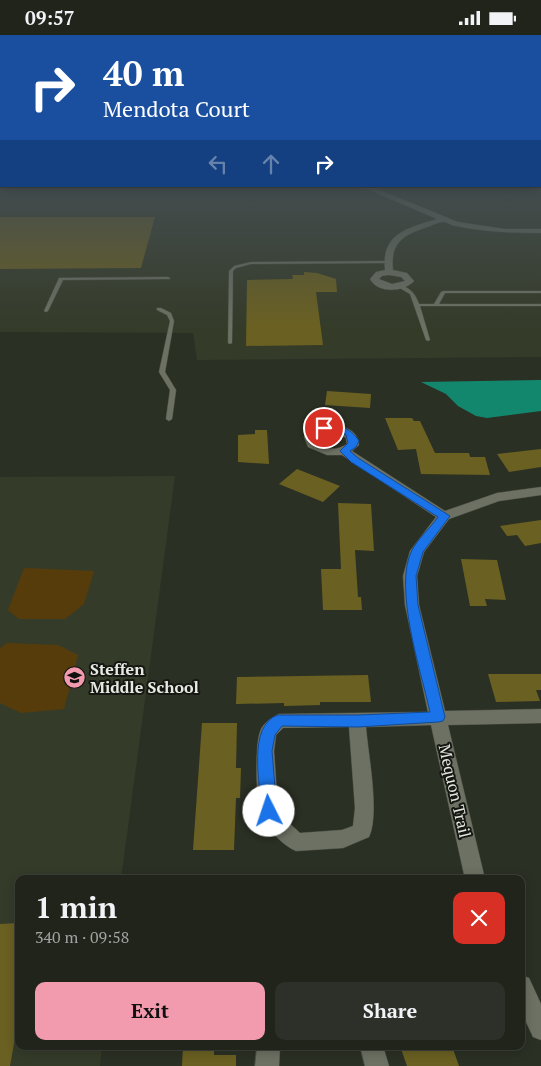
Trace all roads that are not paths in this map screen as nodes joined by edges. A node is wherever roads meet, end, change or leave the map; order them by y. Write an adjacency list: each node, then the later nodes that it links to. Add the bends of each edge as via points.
1 (416, 229): 4 (street, via 405,233 390,246)
2 (499, 229): 3 (street)
3 (541, 231)
4 (387, 262): 5 (street); 15 (lane, via 251,263 235,267 231,271)
5 (389, 272): 7 (street, via 400,273 409,279 408,283); 7 (street, via 378,274 375,281 388,287)
6 (168, 278): 13 (lane, via 61,279)
7 (400, 286): 9 (lane, via 412,293)
8 (541, 292): 10 (lane, via 443,292)
9 (418, 305): 10 (lane); 14 (lane)
10 (436, 305): 11 (lane)
11 (541, 305)
12 (159, 309): 16 (lane, via 169,314 172,321 162,372 173,390)
13 (46, 311)
14 (428, 340)
15 (230, 343)
16 (169, 419)
17 (344, 451): 19 (street)
18 (541, 491): 19 (street, via 497,497)
19 (444, 516): 21 (street, Mequon Trail, via 417,551 410,576 412,605)
20 (541, 716): 21 (street)
21 (438, 717): 22 (street); 23 (street, Mequon Trail)
22 (358, 721): 22 (street, via 278,721 268,732 264,751 269,811 296,842 343,839 362,831 364,808)
23 (474, 875)
24 (525, 995): 25 (street)
25 (541, 1029)
26 (269, 1050): 28 (street)
27 (372, 1050): 29 (street)
28 (267, 1066)
29 (377, 1066)

